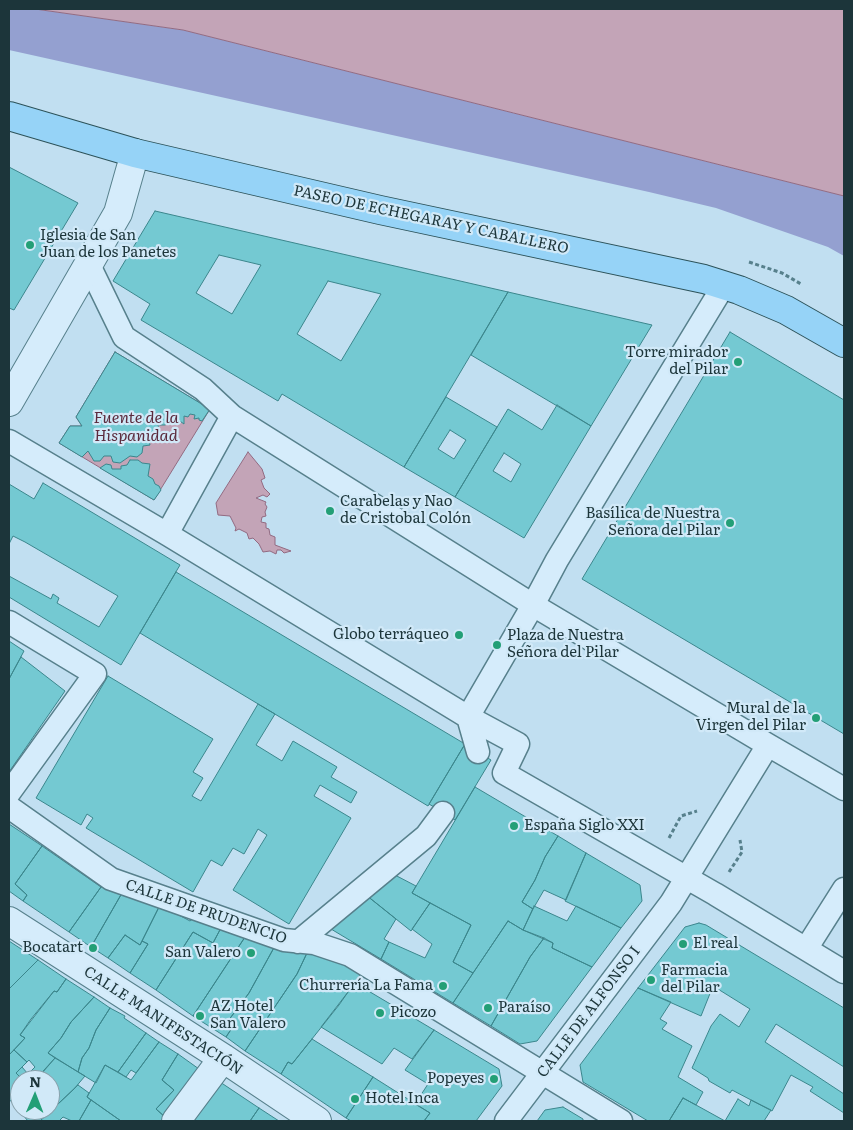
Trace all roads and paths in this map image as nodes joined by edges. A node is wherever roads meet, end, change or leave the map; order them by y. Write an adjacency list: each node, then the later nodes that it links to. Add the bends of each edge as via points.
1 (9, 116): 2 (main road, PASEO DE ECHEGARAY Y CABALLERO)
2 (136, 153): 3 (street, via 118,213); 4 (main road, PASEO DE ECHEGARAY Y CABALLERO)
3 (88, 263): 6 (street); 7 (street, via 124,337 203,389)
4 (724, 285): 5 (main road, PASEO DE ECHEGARAY Y CABALLERO, via 786,310); 10 (street)
5 (844, 343)
6 (12, 388)
7 (232, 416): 9 (street); 10 (street)
8 (9, 441): 9 (street)
9 (167, 534): 12 (street)
10 (533, 605): 12 (street); 13 (street)
11 (9, 622): 16 (street, via 95,674)
12 (468, 717): 14 (street); 19 (street, via 518,744 504,773)
13 (768, 746): 15 (street); 19 (street)
14 (478, 752)
15 (844, 789)
16 (9, 792)
17 (9, 807): 22 (street, CALLE DE PRUDENCIO, via 111,879 284,940)
18 (443, 813): 22 (street, via 426,836)
19 (686, 878): 23 (street); 26 (street, CALLE DE ALFONSO I, via 671,903)
20 (844, 889): 23 (street)
21 (9, 921): 25 (street, CALLE MANIFESTACIÓN)
22 (298, 942): 26 (street, CALLE DE PRUDENCIO, via 329,947 362,962)
23 (806, 949): 24 (street)
24 (844, 972)
25 (223, 1058): 27 (street); 28 (street, CALLE MANIFESTACIÓN)
26 (543, 1072): 29 (street, CALLE DE ALFONSO I); 30 (street, CALLE DE PRUDENCIO)
27 (176, 1121)
28 (317, 1121)
29 (506, 1121)
30 (621, 1121)

